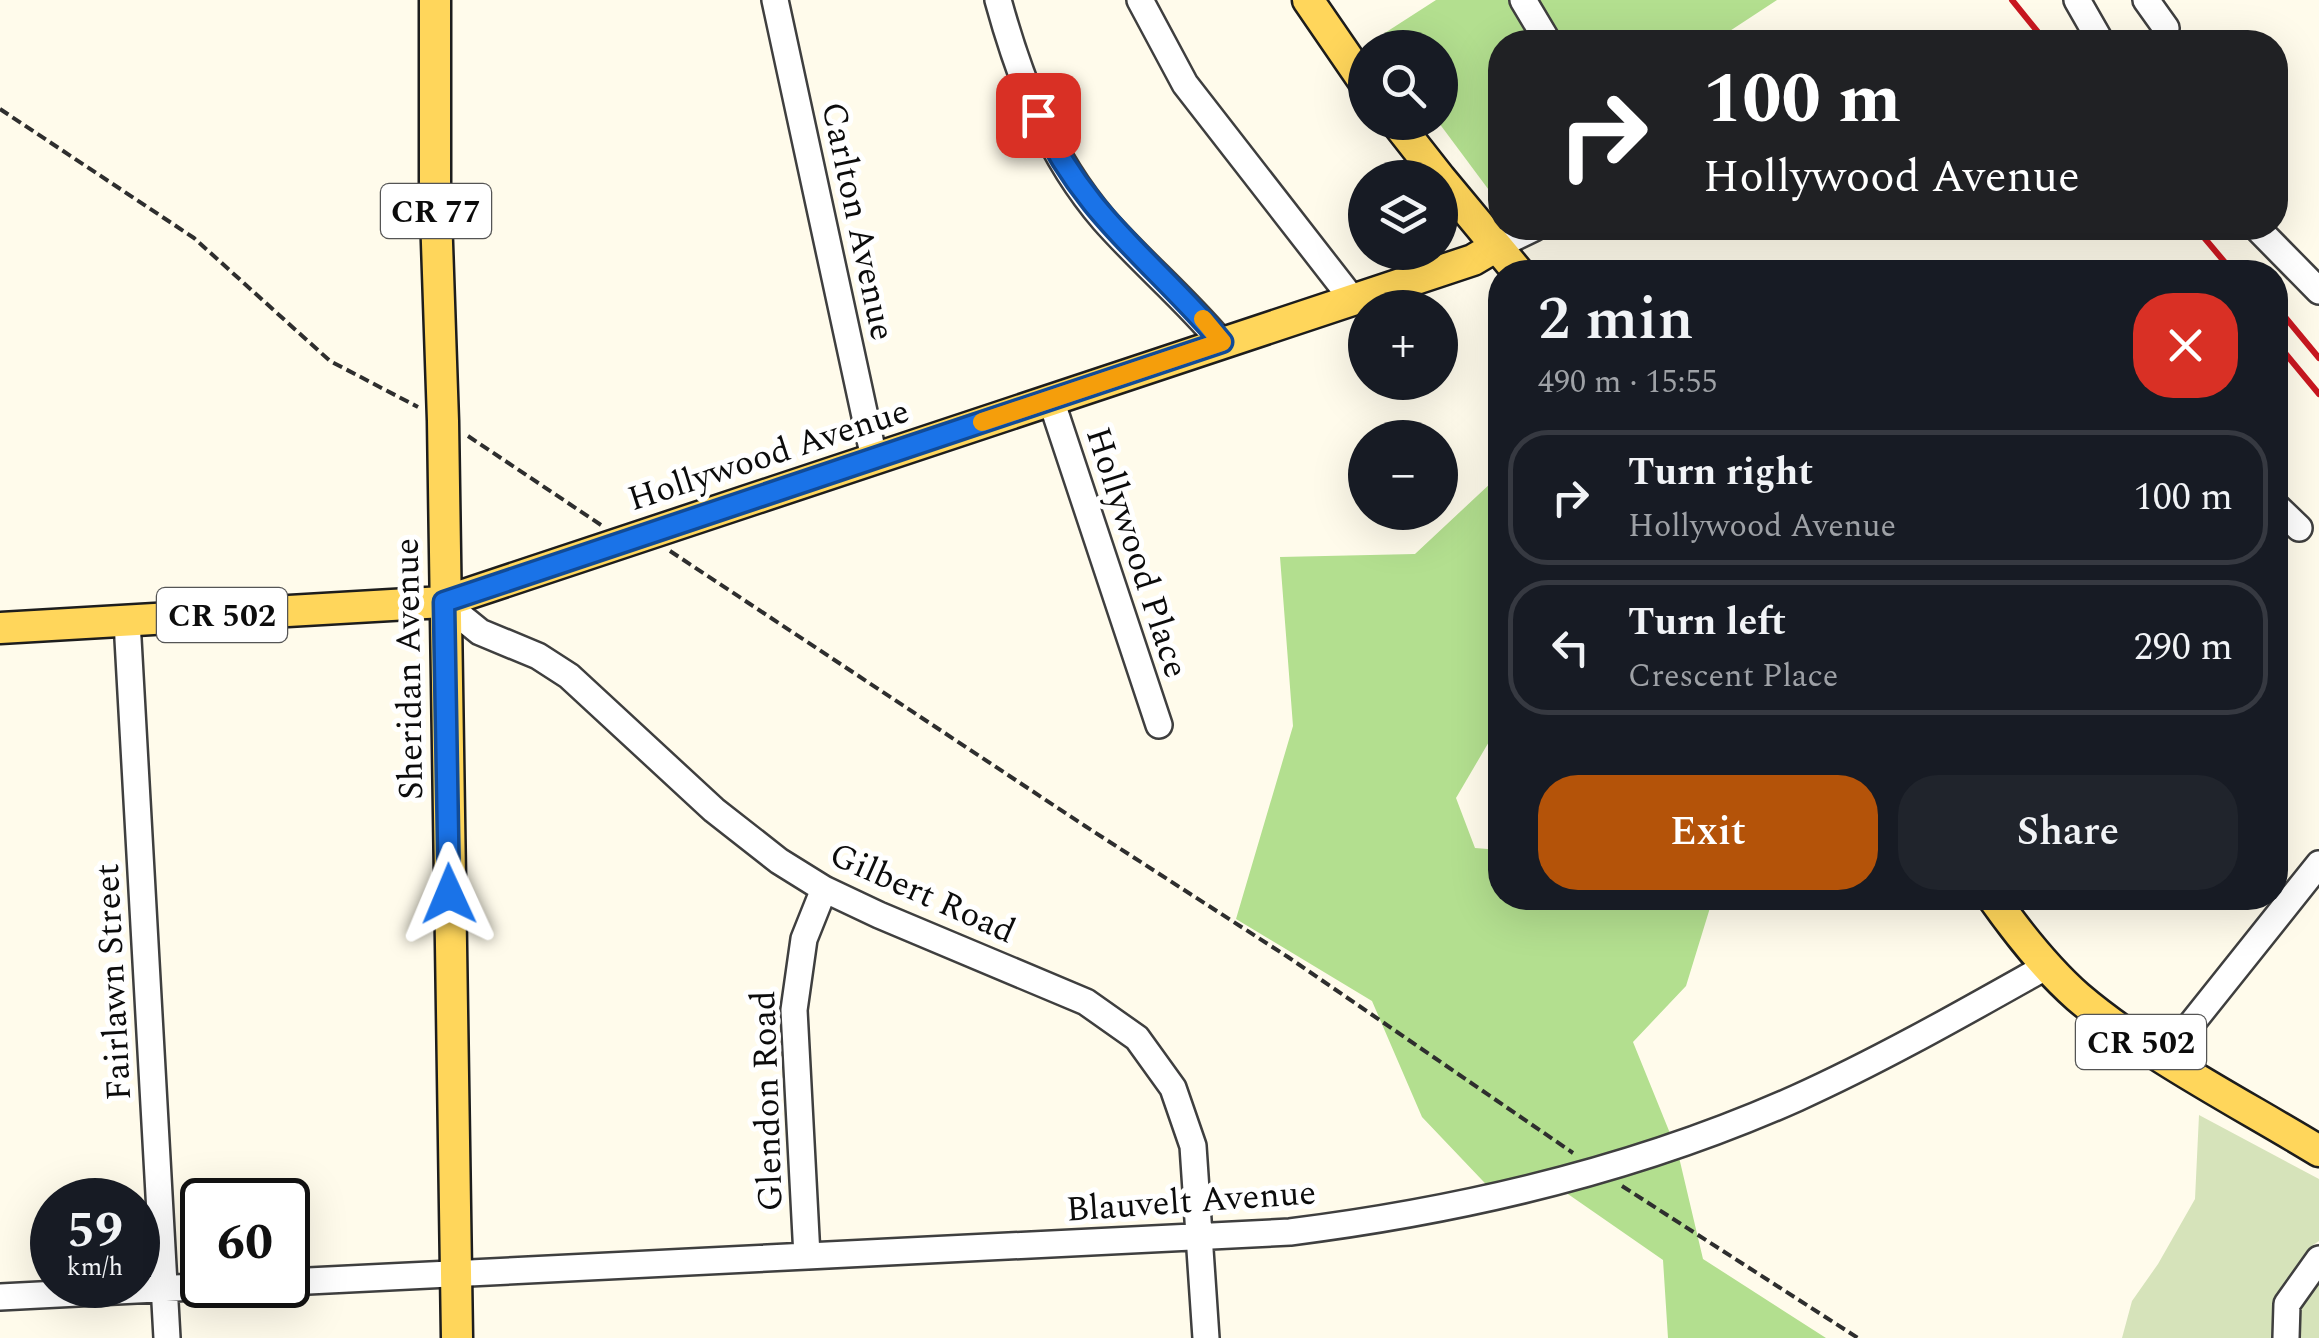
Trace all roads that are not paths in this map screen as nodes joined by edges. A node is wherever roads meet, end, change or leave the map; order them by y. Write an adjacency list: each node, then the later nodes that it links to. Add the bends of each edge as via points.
1 (435, 0): 31 (main road, Sheridan Avenue / CR 77)
2 (775, 0): 28 (street, Carlton Avenue)
3 (998, 0): 26 (street, via 1027,92 1074,180 1133,252)
4 (1140, 0): 24 (street, via 1184,84)
5 (1308, 0): 12 (main road)
6 (1522, 0): 10 (street)
7 (2077, 0): 11 (street)
8 (2146, 0): 9 (street)
9 (2166, 28)
10 (1541, 30)
11 (2094, 30)
12 (1348, 58)
13 (1410, 140): 14 (main road)
14 (1426, 160)
15 (1458, 201): 16 (main road)
16 (1488, 239)
17 (1489, 240): 20 (main road)
18 (1511, 240): 20 (street, Hollywood Avenue)
19 (2269, 240): 23 (street)
20 (1495, 248): 21 (main road); 22 (main road, Hollywood Avenue / CR 502)
21 (1506, 260)
22 (1382, 290)
23 (2319, 290)
24 (1348, 295)
25 (1348, 301): 26 (main road, Hollywood Avenue / CR 502)
26 (1222, 342): 27 (main road, Hollywood Avenue / CR 502)
27 (1051, 400): 28 (main road, Hollywood Avenue / CR 502); 34 (street, Hollywood Place)
28 (874, 458): 31 (main road, Hollywood Avenue / CR 502)
29 (2288, 517): 30 (street)
30 (2299, 528)
31 (444, 602): 32 (main road, Hollywood Avenue / CR 502); 36 (street, Gilbert Road, via 480,632 569,676 737,830); 46 (main road, Sheridan Avenue / CR 77)
32 (126, 621): 33 (main road, Hollywood Avenue / CR 502); 49 (street, Fairlawn Street)
33 (0, 628)
34 (1160, 726)
35 (2319, 864): 37 (street)
36 (824, 888): 43 (street, Gilbert Road, via 1086,1002 1136,1038 1186,1116); 44 (street, Glendon Road, via 804,939 794,1010)
37 (2288, 903)
38 (2003, 910): 40 (main road, CR 502)
39 (2282, 910): 41 (street)
40 (2047, 966): 41 (main road, CR 502, via 2100,1014); 43 (street, Blauvelt Avenue, via 1797,1098 1598,1170 1377,1221)
41 (2165, 1057): 42 (main road, CR 502)
42 (2319, 1151)
43 (1201, 1236): 44 (street, Blauvelt Avenue); 53 (street, Gilbert Road)
44 (807, 1256): 46 (street, Blauvelt Avenue)
45 (2319, 1259): 54 (street, via 2287,1304)
46 (456, 1274): 47 (street, Blauvelt Avenue); 52 (main road, Sheridan Avenue / CR 77)
47 (310, 1281)
48 (180, 1287): 49 (street)
49 (164, 1288): 50 (street); 51 (street, Fairlawn Street)
50 (0, 1296)
51 (167, 1338)
52 (458, 1338)
53 (1206, 1338)
54 (2286, 1338)

